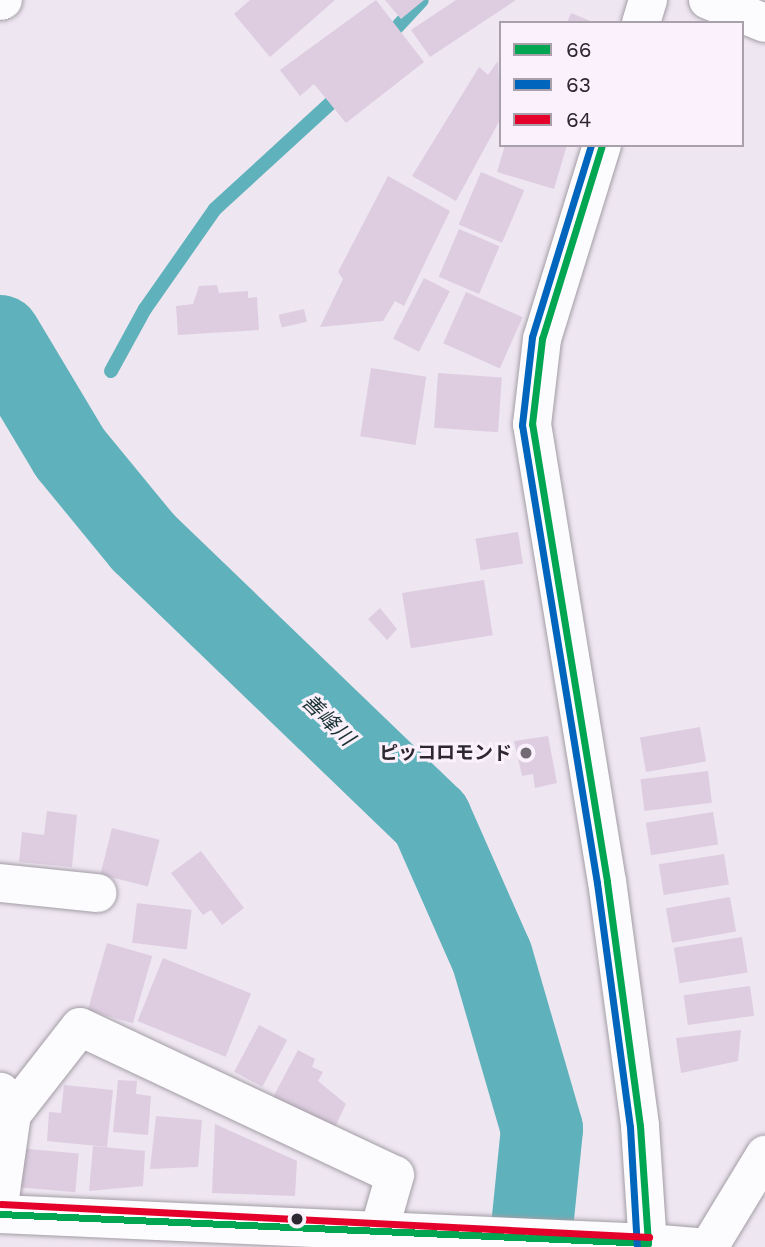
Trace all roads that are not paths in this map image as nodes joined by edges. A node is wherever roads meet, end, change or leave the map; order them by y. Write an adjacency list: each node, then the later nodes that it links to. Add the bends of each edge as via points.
1 (648, 0): 3 (street)
2 (708, 0): 4 (street)
3 (642, 21)
4 (765, 23)
5 (601, 147): 14 (street, via 542,339 532,424 607,881 640,1126)
6 (0, 883): 7 (street)
7 (97, 893)
8 (6, 1102): 10 (street); 13 (street, via 80,1027 395,1175)
9 (765, 1155): 16 (street)
10 (0, 1198)
11 (0, 1214): 12 (street)
12 (254, 1236): 13 (street)
13 (405, 1236): 14 (street)
14 (648, 1245): 15 (street)
15 (696, 1247)
16 (709, 1247)

